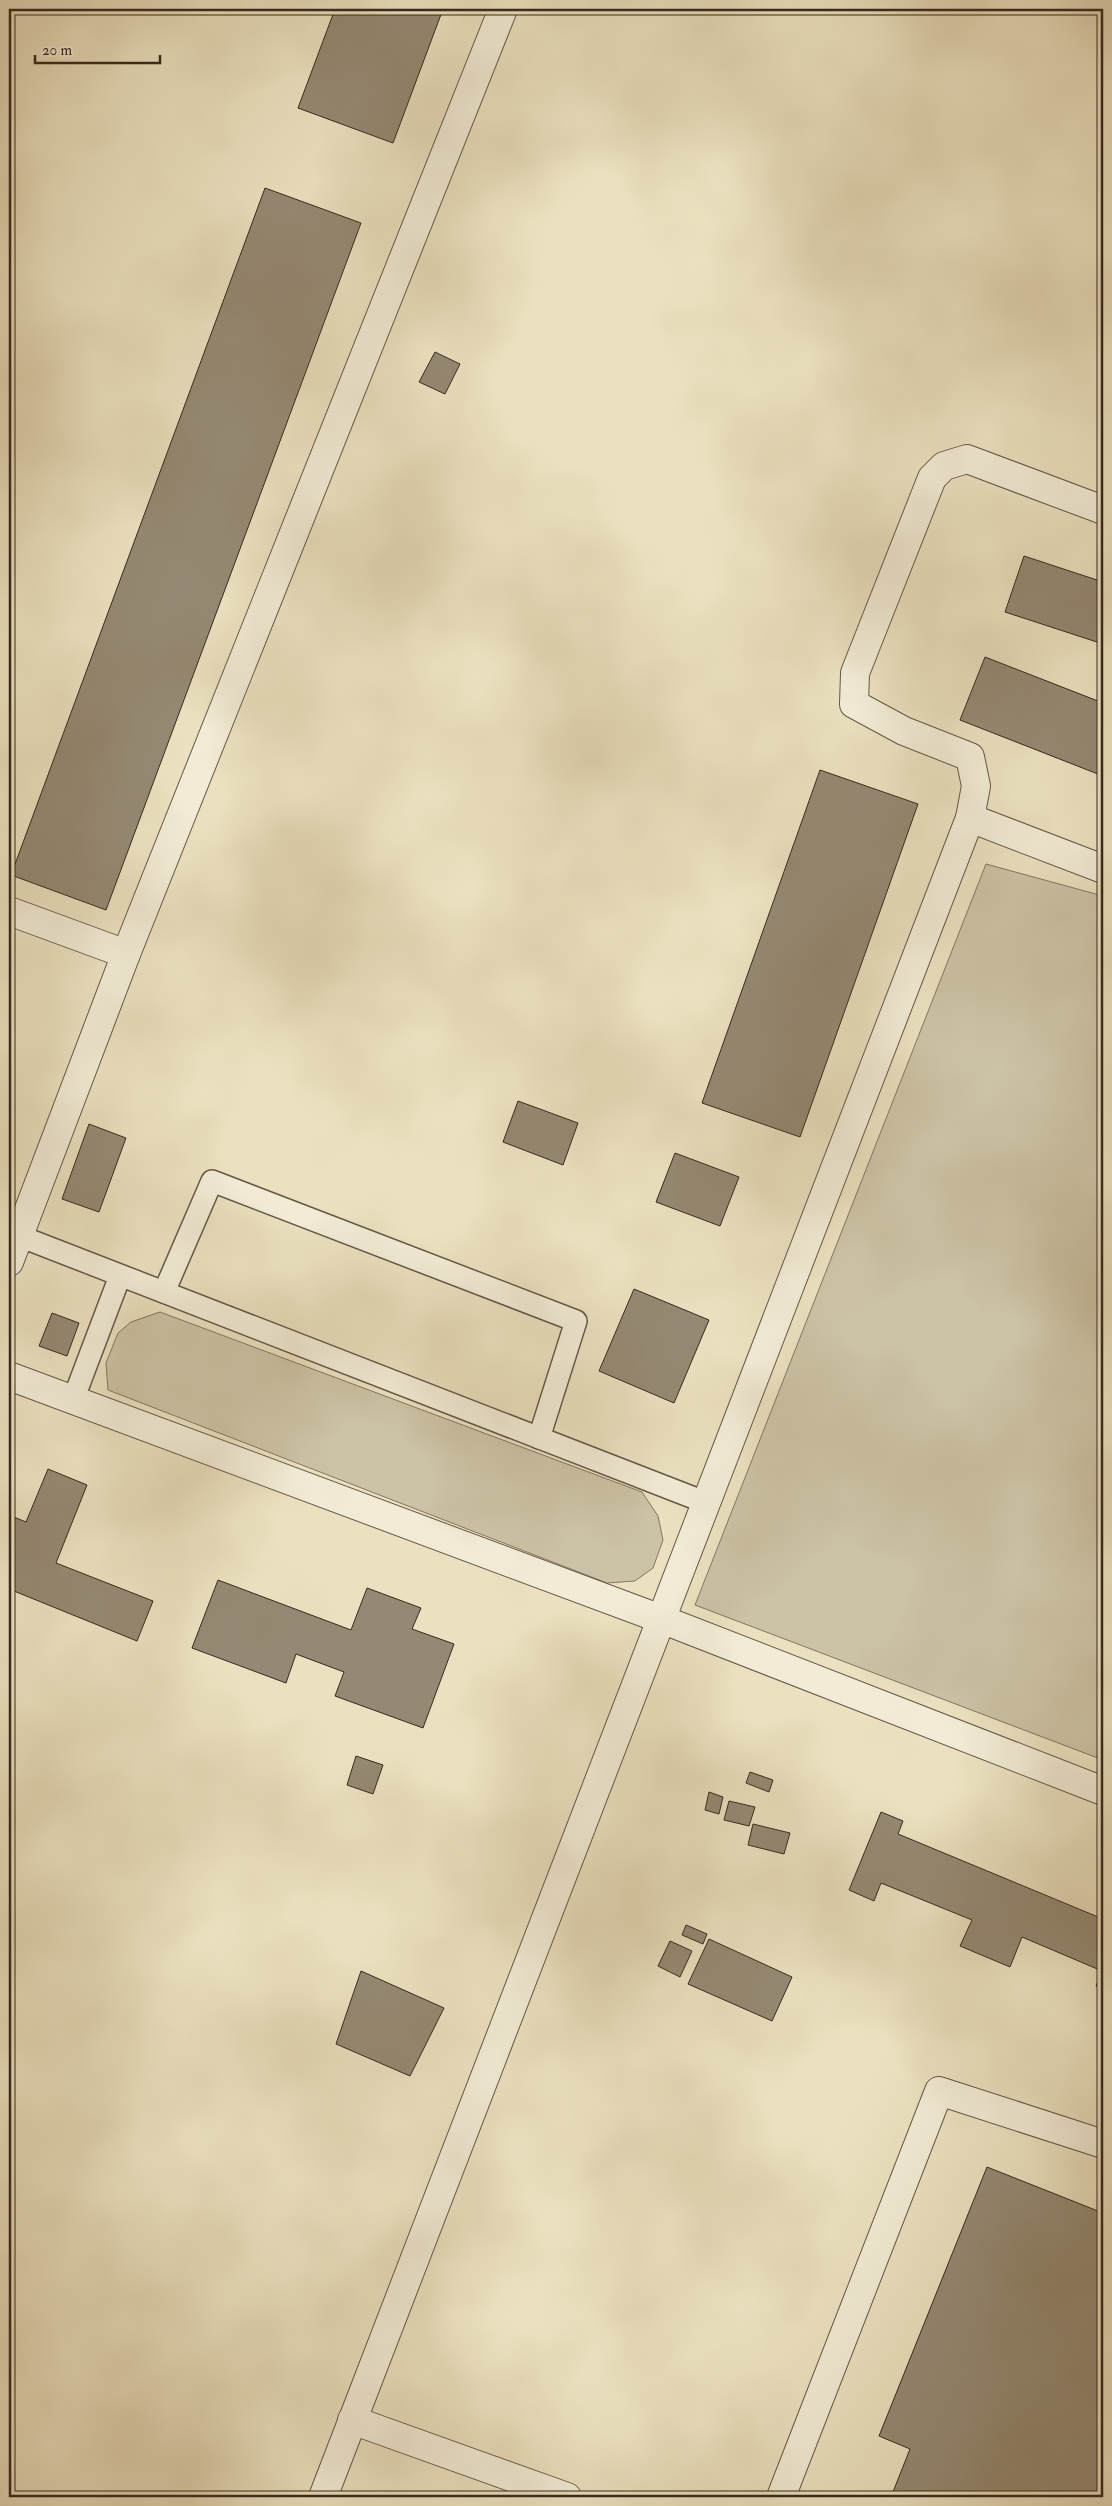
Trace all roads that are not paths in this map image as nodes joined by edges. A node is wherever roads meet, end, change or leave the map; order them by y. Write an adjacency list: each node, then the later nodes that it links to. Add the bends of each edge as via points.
1 (504, 9): 6 (street)
2 (1103, 510): 3 (street, via 967,458 944,466 932,478 855,673 854,704 904,731 970,757 976,786)
3 (970, 818): 4 (street); 14 (street)
4 (1103, 869)
5 (9, 911): 6 (street)
6 (126, 954): 7 (street)
7 (14, 1234): 8 (street); 9 (lane)
8 (9, 1262)
9 (120, 1276): 10 (lane); 12 (lane)
10 (164, 1292): 13 (lane); 13 (lane, via 212,1181 576,1321)
11 (9, 1376): 12 (street)
12 (73, 1400): 15 (street)
13 (539, 1438): 14 (lane)
14 (707, 1503): 15 (street)
15 (661, 1619): 16 (street); 18 (street)
16 (1103, 1791)
17 (1103, 2144): 21 (street, via 939,2091)
18 (352, 2420): 19 (street); 20 (street)
19 (322, 2497)
20 (567, 2497)
21 (781, 2497)

